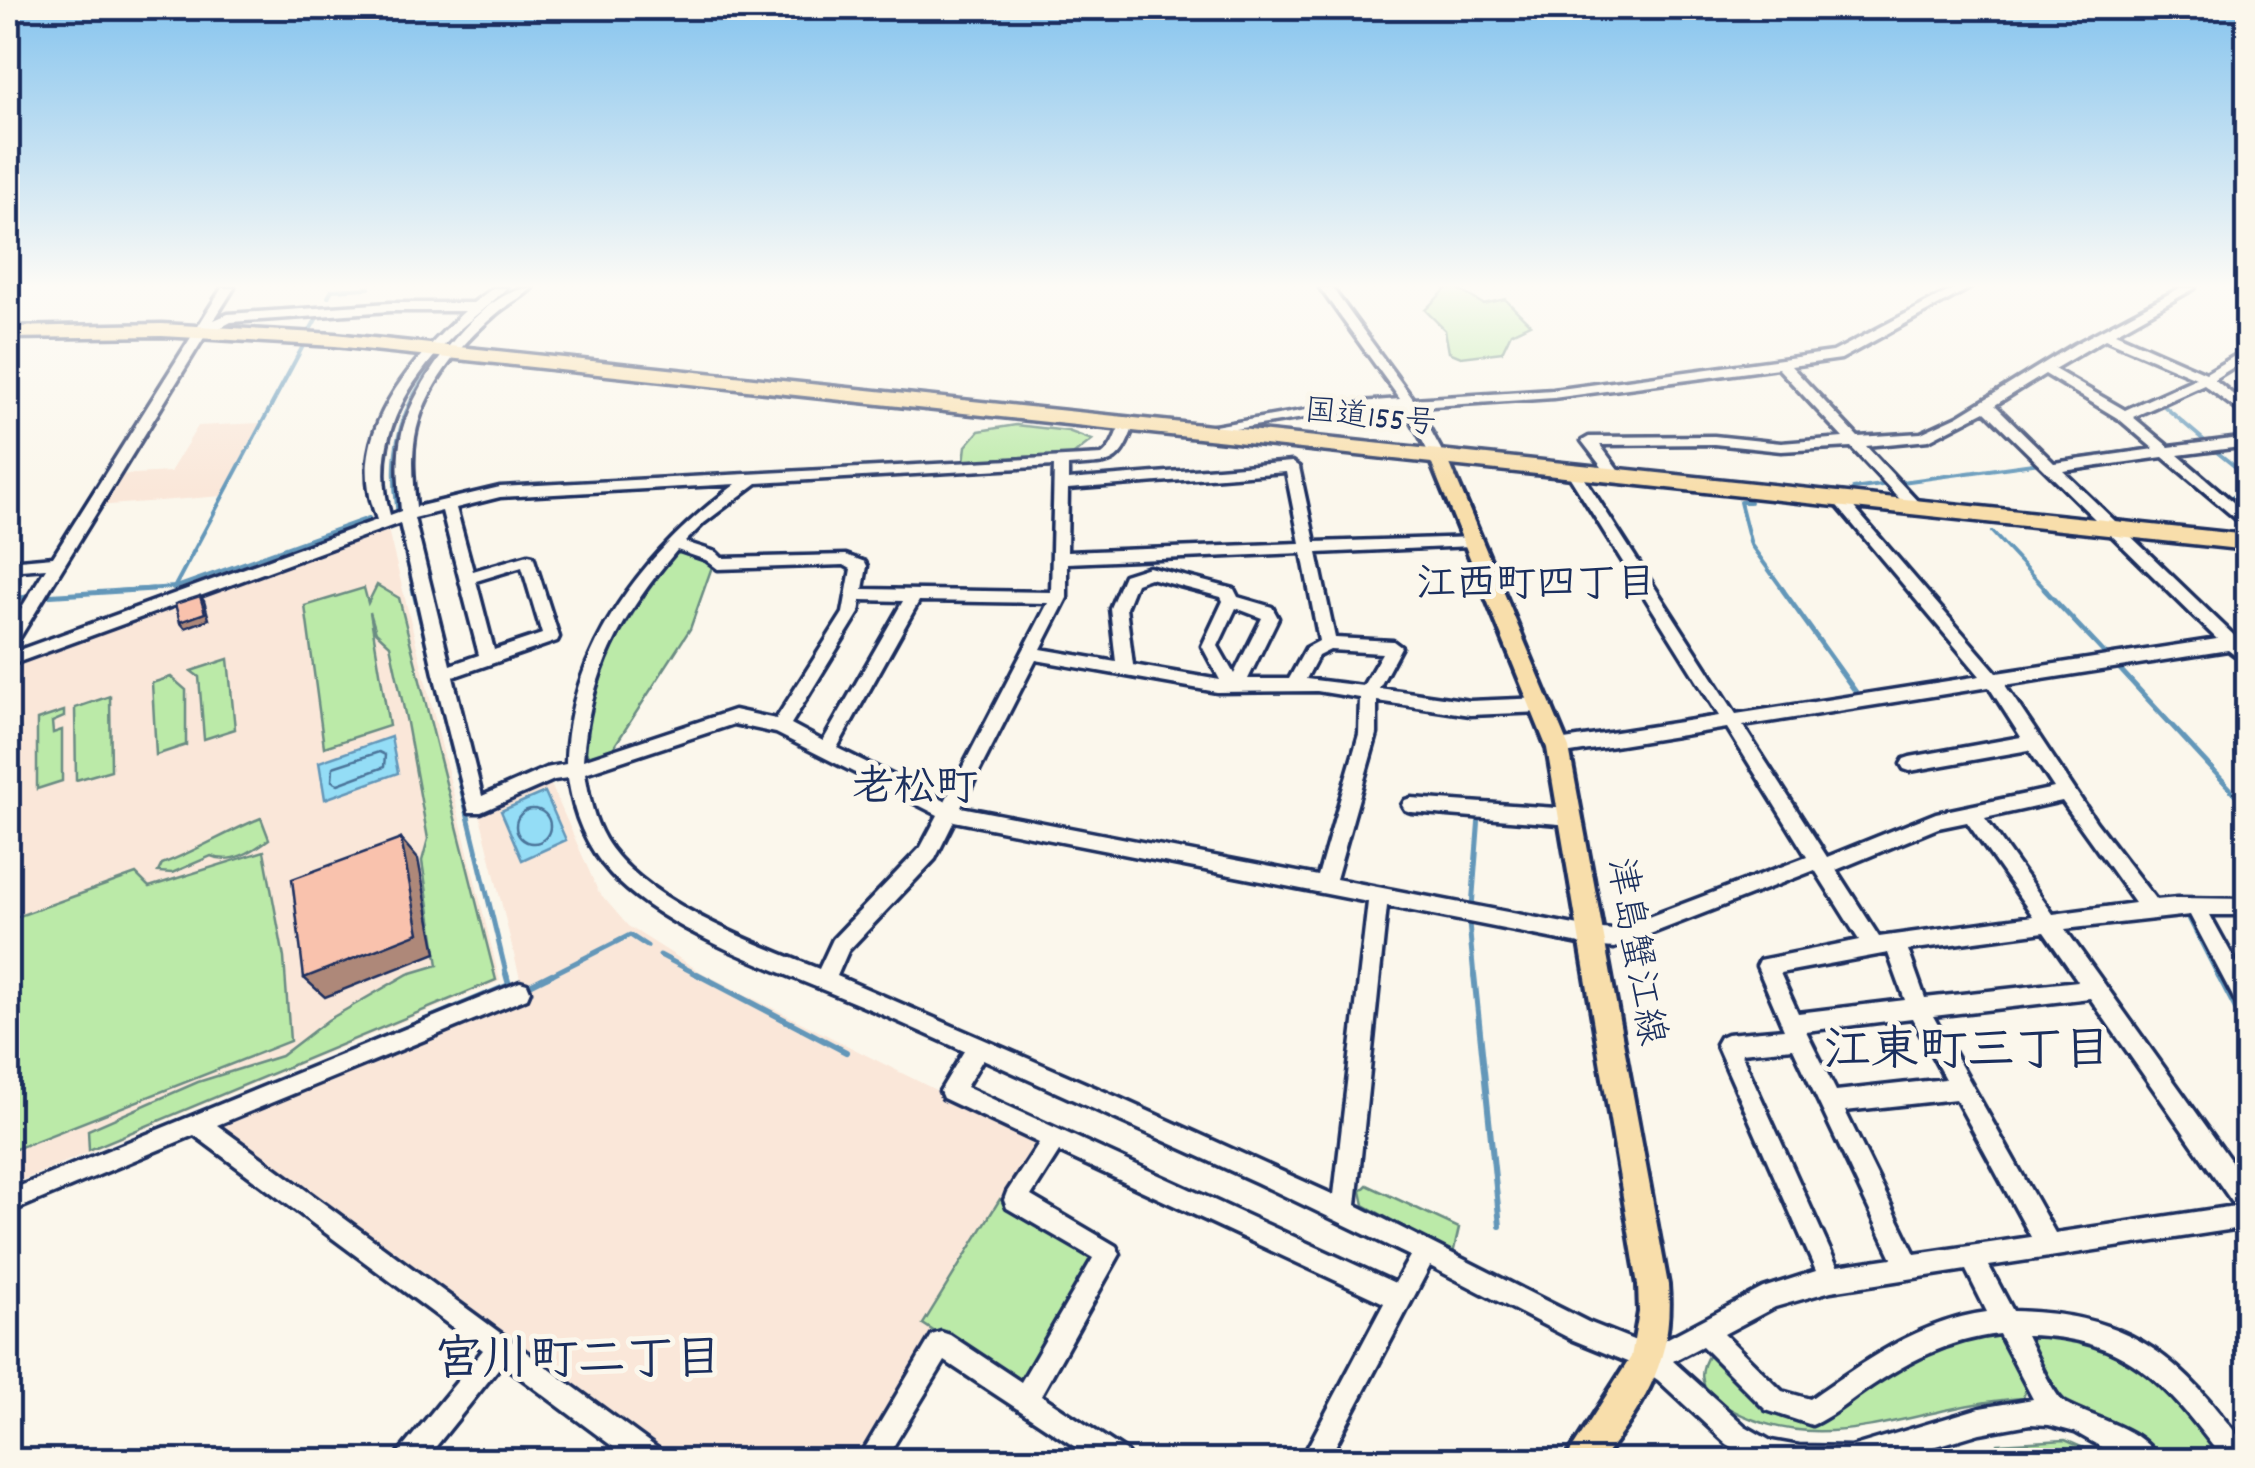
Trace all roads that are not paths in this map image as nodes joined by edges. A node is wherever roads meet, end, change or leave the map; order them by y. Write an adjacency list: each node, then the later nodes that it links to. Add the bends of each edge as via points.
1 (185, 357): 44 (street)
2 (430, 357): 36 (street, via 416,366 382,434 379,509)
3 (436, 357): 36 (street, via 412,421)
4 (490, 357): 17 (highway, 国道155号)
5 (1376, 357): 13 (street)
6 (1833, 357): 10 (street)
7 (2068, 357): 11 (street)
8 (2157, 357): 12 (street)
9 (2241, 357): 12 (street)
10 (1783, 365): 13 (street); 21 (street)
11 (2045, 370): 14 (street); 16 (street)
12 (2206, 378): 15 (street); 16 (street)
13 (1410, 404): 18 (street, via 1347,406); 23 (street)
14 (1986, 404): 21 (street, via 1924,436); 26 (street)
15 (2248, 414)
16 (2124, 416): 22 (street)
17 (1127, 424): 18 (highway, 国道155号); 24 (street, via 1113,456)
18 (1203, 432): 19 (highway, 国道155号)
19 (1287, 441): 23 (highway, 国道155号); 25 (street)
20 (2248, 441): 22 (street)
21 (1859, 444): 28 (street, via 1588,441); 35 (street)
22 (2164, 452): 26 (street); 34 (street)
23 (1438, 457): 27 (highway, 国道155号); 39 (main road, 津島蟹江線)
24 (1061, 463): 29 (street); 30 (street)
25 (1292, 467): 30 (street); 42 (street)
26 (2051, 468): 38 (street)
27 (1572, 471): 28 (highway, 国道155号); 65 (street)
28 (1616, 476): 31 (highway, 国道155号)
29 (755, 477): 33 (street, via 542,486); 41 (street)
30 (1061, 484): 43 (street)
31 (1840, 499): 35 (highway, 国道155号); 60 (street)
32 (2248, 500): 34 (street)
33 (447, 503): 36 (street); 46 (street)
34 (2223, 504): 37 (street)
35 (1915, 508): 38 (highway, 国道155号)
36 (399, 518): 57 (street); 59 (street)
37 (2248, 524)
38 (2116, 529): 40 (highway, 国道155号); 52 (street)
39 (1471, 541): 42 (street); 64 (main road, 津島蟹江線)
40 (2248, 543)
41 (675, 544): 47 (street, via 718,564 846,560 859,566); 71 (street, via 627,603 592,670 572,746)
42 (1307, 548): 43 (street); 53 (street)
43 (1062, 558): 49 (street)
44 (58, 562): 45 (street); 51 (street)
45 (8, 566)
46 (467, 578): 55 (street); 55 (street, via 528,560 551,637)
47 (856, 594): 48 (street); 66 (street)
48 (915, 594): 49 (street); 69 (street)
49 (1058, 598): 54 (street)
50 (1231, 602): 58 (street, via 1228,593 1135,574 1118,608); 62 (street, via 1210,646); 62 (street, via 1270,618)
51 (8, 643)
52 (2232, 643): 56 (street); 60 (street)
53 (1328, 644): 61 (street, via 1312,652); 63 (street, via 1393,647)
54 (1032, 653): 58 (street); 75 (street)
55 (488, 658): 59 (street)
56 (2248, 658)
57 (8, 660)
58 (1125, 670): 62 (street)
59 (442, 674): 71 (street, via 475,807)
60 (1994, 680): 65 (street); 67 (street)
61 (1294, 685): 62 (street); 63 (street)
62 (1234, 686)
63 (1369, 692): 64 (street, via 1470,708); 78 (street, via 1368,734)
64 (1543, 705): 68 (main road, 津島蟹江線)
65 (1729, 720): 68 (street); 77 (street)
66 (780, 727): 69 (street); 71 (street, via 734,717)
67 (2033, 742): 70 (street); 72 (street)
68 (1558, 748): 76 (main road, 津島蟹江線)
69 (826, 750): 75 (street)
70 (1910, 764)
71 (574, 770): 86 (street, via 599,846 630,884)
72 (2067, 793): 74 (street); 81 (street)
73 (1411, 805): 76 (street)
74 (1971, 812): 77 (street); 83 (street)
75 (952, 813): 78 (street); 86 (street, via 928,853 840,945)
76 (1571, 817): 84 (main road, 津島蟹江線)
77 (1821, 863): 84 (street, via 1614,939); 85 (street)
78 (1325, 886): 79 (street)
79 (1378, 896): 84 (street); 99 (street)
80 (2248, 907): 82 (street)
81 (2151, 909): 82 (street); 83 (street)
82 (2198, 909): 89 (street)
83 (2045, 920): 85 (street); 87 (street)
84 (1590, 937): 110 (main road, 津島蟹江線, via 1654,1285)
85 (1884, 944): 90 (street); 91 (street, via 1768,966)
86 (825, 980): 92 (street)
87 (2093, 988): 90 (street); 98 (street)
88 (520, 991): 95 (street)
89 (2248, 1005)
90 (1918, 1011): 91 (street); 93 (street)
91 (1795, 1030): 94 (street); 105 (street, via 1728,1044)
92 (978, 1048): 96 (street, via 951,1090); 99 (street)
93 (1959, 1088): 94 (street); 101 (street)
94 (1830, 1102): 104 (street)
95 (196, 1123): 97 (street); 109 (street)
96 (1054, 1139): 106 (street); 111 (street, via 1015,1200 1108,1254)
97 (8, 1202)
98 (2248, 1205)
99 (1344, 1208): 102 (street)
100 (2248, 1215): 101 (street)
101 (2048, 1246): 103 (street)
102 (1425, 1251): 106 (street); 110 (street)
103 (1972, 1258): 104 (street); 107 (street)
104 (1909, 1267): 105 (street)
105 (1830, 1280): 108 (street, via 1771,1296)
106 (1401, 1298): 117 (street)
107 (2004, 1318): 108 (street, via 1922,1339 1812,1412 1775,1401); 112 (street); 121 (street, via 2132,1346 2172,1377)
108 (1703, 1330): 110 (street)
109 (500, 1348): 113 (street); 114 (street)
110 (1651, 1360): 118 (main road, 津島蟹江線); 119 (street, via 1766,1452)
111 (1025, 1400): 115 (street, via 941,1344); 116 (street)
112 (2054, 1413): 119 (street, via 1992,1419); 120 (street, via 2110,1433)
113 (409, 1460)
114 (652, 1460)
115 (871, 1460)
116 (1117, 1460)
117 (1314, 1460)
118 (1582, 1460)
119 (1852, 1460)
120 (2145, 1460)
121 (2240, 1460)

